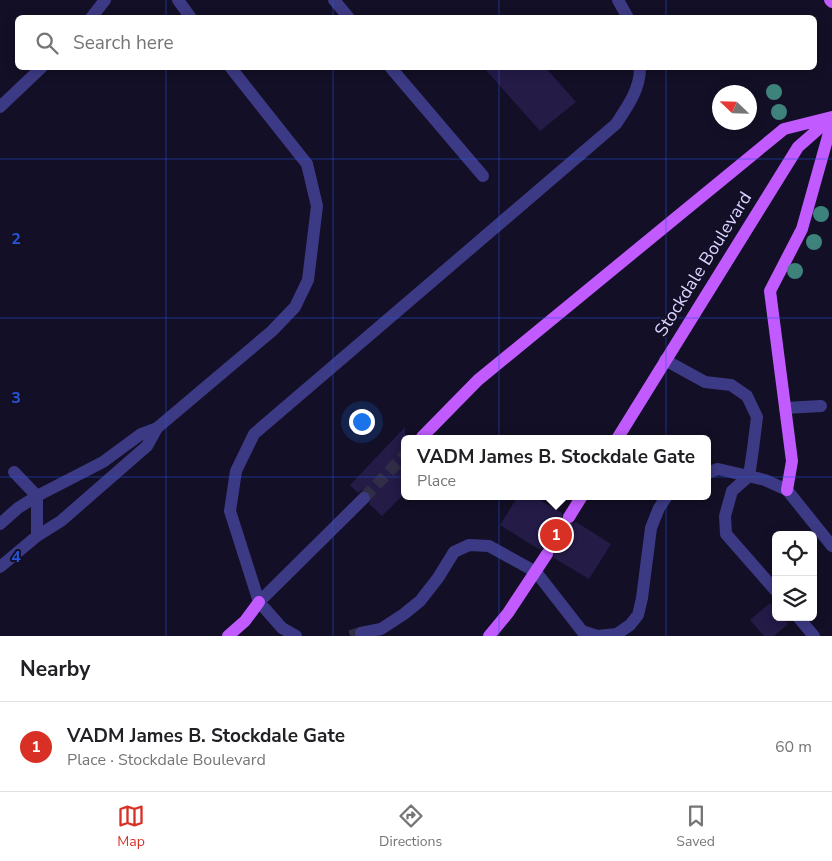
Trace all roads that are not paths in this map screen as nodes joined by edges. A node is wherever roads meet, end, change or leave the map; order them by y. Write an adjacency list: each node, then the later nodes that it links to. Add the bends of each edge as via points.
1 (106, 0): 5 (street)
2 (178, 0): 6 (street)
3 (334, 0): 7 (street)
4 (618, 0): 8 (street)
5 (94, 15)
6 (189, 15)
7 (346, 15)
8 (626, 15)
9 (39, 70): 13 (street)
10 (233, 70): 20 (street, via 307,164 317,206 308,280 295,307 272,331)
11 (394, 70): 16 (street)
12 (640, 70): 39 (street, via 632,100 616,124 254,434 236,471 230,511)
13 (0, 107)
14 (832, 117): 17 (main road, Stockdale Boulevard, via 798,147); 21 (main road, via 784,129 478,380)
15 (832, 122): 19 (main road, via 802,229 770,291)
16 (483, 176)
17 (665, 360): 22 (main road, Stockdale Boulevard); 25 (street, via 704,382 731,385 748,396 757,417)
18 (821, 406): 19 (street)
19 (785, 408): 26 (main road, via 792,461)
20 (157, 428): 27 (street, via 141,434 103,462); 33 (street, via 147,446 61,521)
21 (424, 435)
22 (619, 435)
23 (14, 472): 27 (street)
24 (711, 472): 25 (street, via 718,469)
25 (749, 476): 26 (street); 38 (street, via 732,491 725,516 726,534)
26 (787, 490): 34 (street)
27 (37, 496): 32 (street); 33 (street)
28 (364, 498): 39 (street)
29 (580, 500): 31 (main road)
30 (664, 500): 46 (street, via 651,528 638,615 617,634)
31 (569, 517)
32 (0, 524)
33 (37, 536): 36 (street)
34 (832, 546)
35 (547, 554): 37 (main road)
36 (0, 567)
37 (536, 572): 41 (street, via 489,546 469,545 454,552 420,601 381,629); 44 (main road); 45 (street, via 582,631)
38 (772, 586)
39 (259, 602): 42 (main road); 43 (street, via 282,628)
40 (801, 621): 47 (street)
41 (361, 633)
42 (228, 636)
43 (296, 636)
44 (489, 636)
45 (597, 636)
46 (597, 636)
47 (814, 636)

